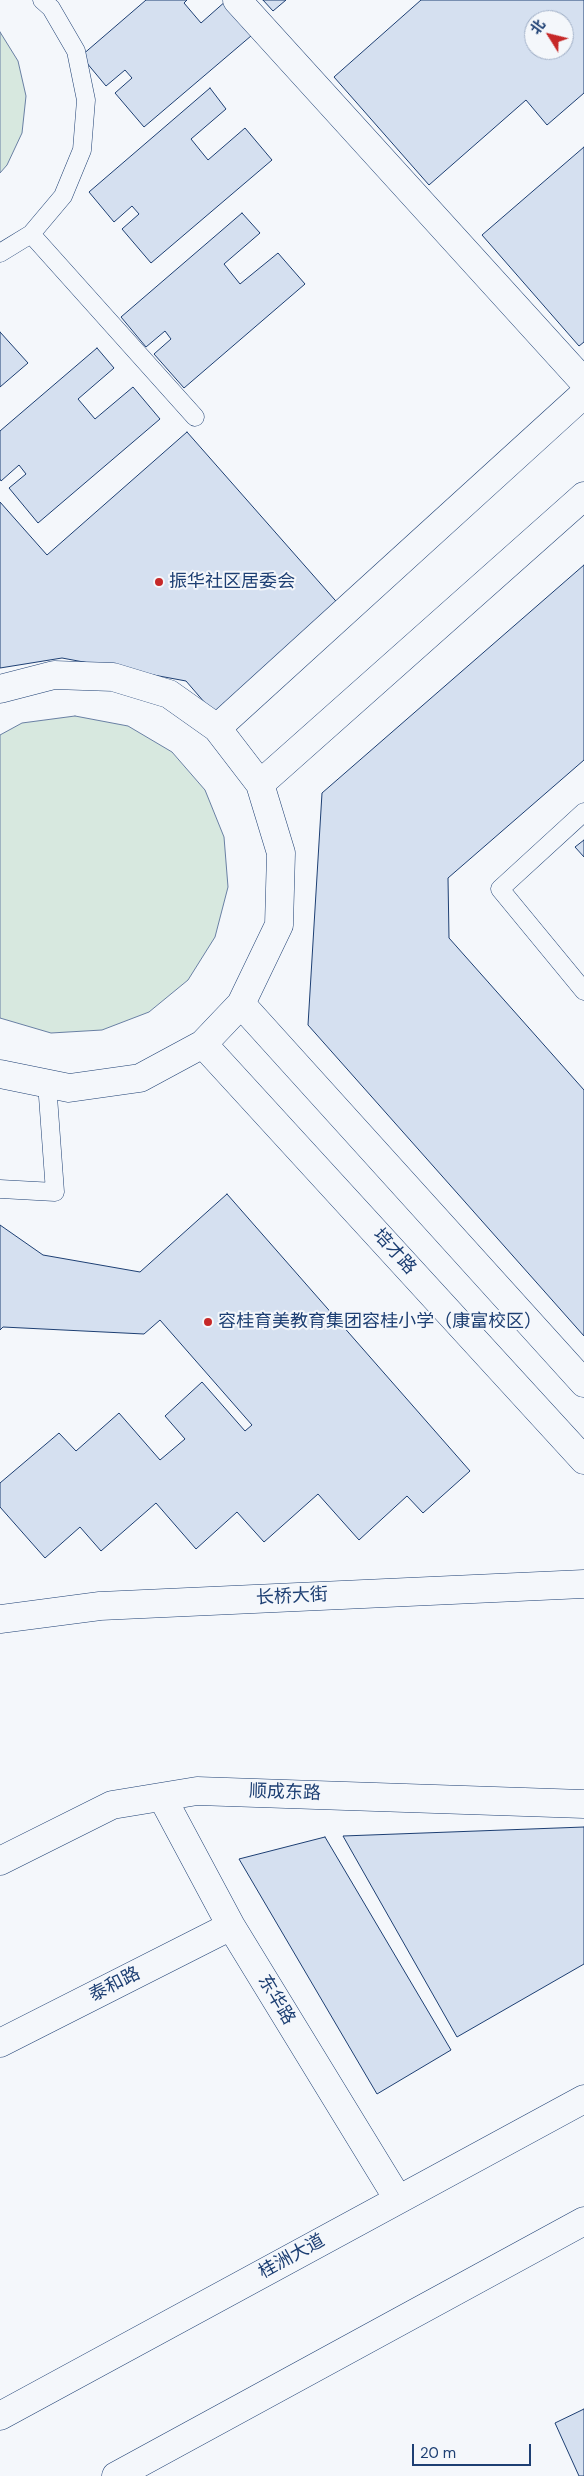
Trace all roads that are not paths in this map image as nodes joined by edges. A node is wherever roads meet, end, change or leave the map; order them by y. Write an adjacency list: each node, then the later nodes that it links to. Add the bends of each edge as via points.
1 (237, 0): 5 (street)
2 (52, 3): 3 (lane, via 76,51 86,100 82,150 63,196)
3 (31, 234): 4 (lane); 7 (lane)
4 (0, 253)
5 (584, 382)
6 (584, 394): 10 (street)
7 (195, 417)
8 (584, 496): 11 (street)
9 (0, 689): 10 (street, via 54,675 113,677 168,694)
10 (217, 728): 11 (street)
11 (260, 784): 14 (street, via 281,853 279,924)
12 (584, 812): 13 (lane, via 500,889)
13 (584, 991)
14 (241, 1004): 15 (street); 19 (street)
15 (203, 1044): 17 (street, via 140,1078 69,1088); 20 (street, 培才路)
16 (0, 1074): 17 (street)
17 (47, 1084): 18 (lane, via 55,1192)
18 (0, 1189)
19 (584, 1383)
20 (584, 1460)
21 (584, 1584): 22 (street, 长桥大街, via 100,1606)
22 (0, 1619)
23 (162, 1796): 24 (street, 顺成东路, via 197,1790); 25 (street, 顺成东路, via 112,1805); 26 (street, 东华路)
24 (584, 1804)
25 (0, 1861)
26 (231, 1926): 27 (street, 泰和路); 29 (street, 东华路)
27 (0, 2043)
28 (584, 2099): 29 (street, 桂洲大道)
29 (398, 2199): 31 (street, 桂洲大道)
30 (584, 2221): 32 (street)
31 (0, 2416)
32 (116, 2476)

